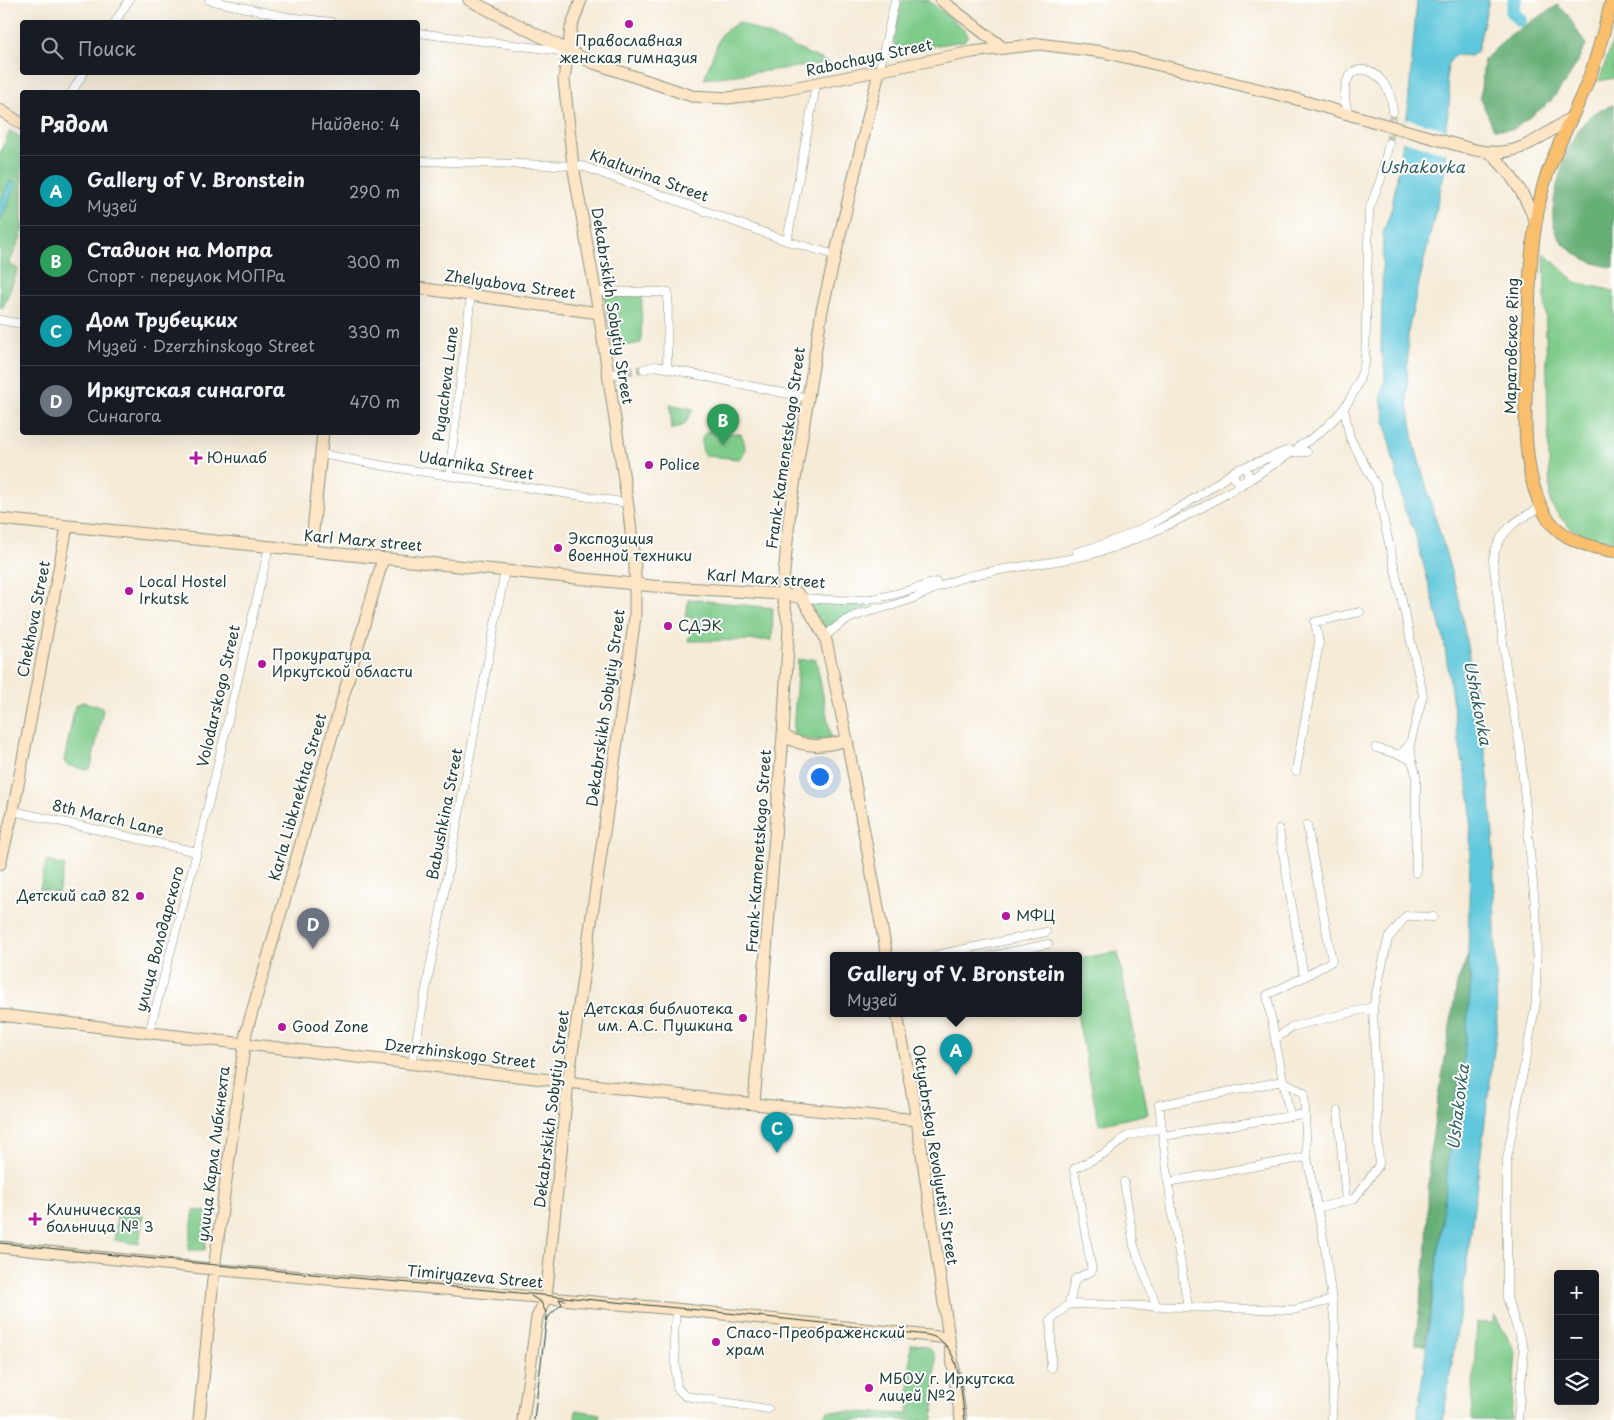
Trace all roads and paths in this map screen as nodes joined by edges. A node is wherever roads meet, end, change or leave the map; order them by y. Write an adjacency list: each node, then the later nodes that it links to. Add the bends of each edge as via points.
1 (129, 0): 8 (street)
2 (209, 0): 9 (street)
3 (470, 0): 12 (main road, Rabochaya Street)
4 (581, 0): 12 (main road, Dekabrskikh Sobytiy Street, via 571,28)
5 (895, 0): 13 (street)
6 (941, 0): 11 (main road)
7 (1612, 0): 20 (main road, Маратовское Ring, via 1590,76)
8 (116, 20)
9 (314, 20)
10 (420, 33): 12 (street)
11 (1002, 47): 13 (main road, Rabochaya Street); 19 (main road, Rabochaya Street, via 1049,44 1103,52)
12 (568, 51): 15 (main road, Rabochaya Street, via 692,96 737,97); 25 (main road, Dekabrskikh Sobytiy Street, via 564,80)
13 (879, 72): 15 (main road, Rabochaya Street); 28 (main road, Frank-Kamenetskogo Street)
14 (82, 75): 16 (street)
15 (816, 84): 27 (street)
16 (73, 90)
17 (0, 110): 21 (main road)
18 (1392, 112): 19 (street, via 1390,98 1381,80 1374,72 1365,69 1355,71 1346,81 1344,95)
19 (1348, 113): 23 (main road, Rabochaya Street, bridge)
20 (1569, 120): 23 (main road, Rabochaya Street, via 1520,149); 26 (main road, Маратовское Ring, via 1545,181)
21 (20, 123)
22 (1388, 143): 40 (street, via 1381,178 1369,210 1365,362 1352,401)
23 (1490, 153): 26 (main road, via 1516,181)
24 (420, 161): 25 (street, Khalturina Street)
25 (573, 165): 27 (street, Khalturina Street, via 592,168); 30 (main road, Dekabrskikh Sobytiy Street)
26 (1535, 221): 50 (main road, Маратовское Ring, via 1530,265 1526,393 1528,455)
27 (787, 241): 28 (street, Khalturina Street)
28 (835, 255): 39 (main road, Frank-Kamenetskogo Street)
29 (420, 288): 31 (main road, Zhelyabova Street)
30 (595, 292): 32 (main road, Dekabrskikh Sobytiy Street); 35 (street, via 668,292)
31 (472, 295): 32 (main road, Zhelyabova Street); 47 (street, Pugacheva Lane)
32 (599, 313): 38 (main road, Dekabrskikh Sobytiy Street)
33 (0, 320): 34 (street)
34 (20, 324)
35 (667, 368): 36 (street); 39 (street)
36 (644, 369)
37 (625, 372): 38 (street)
38 (608, 375): 49 (main road, Dekabrskikh Sobytiy Street)
39 (807, 398): 58 (main road, Frank-Kamenetskogo Street)
40 (1344, 409): 42 (street); 68 (street, via 1350,438 1376,485 1423,695)
41 (323, 435): 45 (main road)
42 (1303, 445): 43 (street); 46 (street, Karl Marx street)
43 (1292, 452): 44 (street); 48 (street)
44 (1308, 452)
45 (321, 454): 47 (street, Udarnika Street); 54 (main road)
46 (1238, 470): 48 (street, via 1234,476 1236,481); 61 (street, Karl Marx street, via 1174,513 1122,537 1079,551 970,572 876,598)
47 (449, 476): 49 (street, Udarnika Street)
48 (1246, 482): 65 (street, via 1134,540 1102,551 962,578 906,601 858,615 838,624)
49 (628, 503): 59 (main road, Dekabrskikh Sobytiy Street)
50 (1542, 507): 55 (main road, Маратовское Ring, via 1554,526 1567,537); 121 (street, via 1510,527 1497,542 1493,560 1520,747 1537,935 1536,1002 1507,1159 1506,1298 1524,1350)
51 (0, 519): 52 (main road, Karl Marx street)
52 (67, 527): 53 (main road, Karl Marx street); 73 (main road, Chekhova Street)
53 (270, 547): 54 (main road, Karl Marx street); 76 (street, Volodarskogo Street)
54 (311, 551): 56 (main road, Karl Marx street)
55 (1614, 551)
56 (383, 559): 57 (main road, Karl Marx street); 91 (main road, Karla Libknekhta Street, via 310,806)
57 (505, 570): 59 (main road, Karl Marx street); 92 (street, Babushkina Street)
58 (784, 574): 60 (main road, Frank-Kamenetskogo Street); 61 (main road, via 789,586)
59 (635, 584): 60 (main road, Karl Marx street); 94 (main road, Dekabrskikh Sobytiy Street, via 634,617)
60 (782, 594): 61 (main road, Karl Marx street); 64 (main road, Frank-Kamenetskogo Street)
61 (802, 598): 62 (main road)
62 (810, 611): 64 (main road, via 802,606 795,607); 65 (main road)
63 (1360, 612): 72 (street, via 1315,622 1319,643)
64 (788, 616): 66 (main road, Frank-Kamenetskogo Street)
65 (825, 638): 67 (main road)
66 (783, 735): 67 (main road, via 797,744 814,746); 95 (main road, Frank-Kamenetskogo Street)
67 (847, 740): 82 (main road)
68 (1410, 744): 70 (street); 71 (street)
69 (1376, 748): 70 (street)
70 (1400, 755): 71 (street)
71 (1412, 760): 78 (street, via 1416,775)
72 (1297, 768)
73 (13, 810): 76 (street, 8th March Lane); 77 (main road, Chekhova Street)
74 (1307, 825): 85 (street, via 1332,961)
75 (1279, 830): 85 (street)
76 (197, 852): 89 (street, улица Володарского)
77 (0, 864)
78 (1416, 873)
79 (1433, 917): 86 (street, via 1406,916 1388,938)
80 (1046, 932): 83 (street)
81 (1048, 944): 84 (street)
82 (886, 952)
83 (951, 952)
84 (1010, 952)
85 (1304, 976): 90 (street, via 1267,995)
86 (1373, 1007): 90 (street, via 1291,1027); 104 (street, via 1379,1165 1354,1199)
87 (0, 1015): 89 (main road, Dzerzhinskogo Street)
88 (898, 1017): 99 (main road, Oktyabrskoy Revolyutsii Street)
89 (149, 1033): 91 (main road, Dzerzhinskogo Street)
90 (1275, 1040): 93 (street)
91 (245, 1044): 92 (main road, Dzerzhinskogo Street); 107 (main road, улица Карла Либкнехта)
92 (412, 1063): 94 (main road, Dzerzhinskogo Street)
93 (1283, 1081): 98 (street); 100 (street, via 1159,1105); 101 (street, via 1304,1093)
94 (568, 1082): 95 (main road, Dzerzhinskogo Street); 108 (main road, Dekabrskikh Sobytiy Street)
95 (754, 1104): 99 (main road, Dzerzhinskogo Street)
96 (1338, 1111): 104 (street)
97 (1304, 1114): 98 (street)
98 (1290, 1116): 100 (street)
99 (916, 1120): 114 (main road, Oktyabrskoy Revolyutsii Street)
100 (1161, 1132): 103 (street); 110 (street, via 1127,1136 1107,1152 1074,1169 1092,1271 1075,1279)
101 (1307, 1157): 103 (street); 105 (street)
102 (1124, 1182): 111 (street, via 1134,1246)
103 (1168, 1182): 112 (street)
104 (1346, 1201): 105 (street)
105 (1317, 1208): 109 (street)
106 (0, 1247): 107 (main road, Timiryazeva Street)
107 (214, 1269): 108 (main road, Timiryazeva Street); 117 (main road)
108 (546, 1298): 113 (main road, Timiryazeva Street); 118 (main road, Dekabrskikh Sobytiy Street, via 537,1317)
109 (1332, 1300): 112 (street, via 1293,1310); 120 (street, via 1335,1325)
110 (1069, 1304): 111 (street); 115 (street, via 1051,1320)
111 (1157, 1307): 112 (street)
112 (1188, 1308)
113 (676, 1309): 114 (main road, Timiryazeva Street); 116 (street, via 677,1388 685,1396)
114 (948, 1338): 119 (main road, Oktyabrskoy Revolyutsii Street)
115 (1051, 1368)
116 (768, 1409)
117 (199, 1420)
118 (523, 1420)
119 (961, 1420)
120 (1332, 1420)
121 (1518, 1420)

